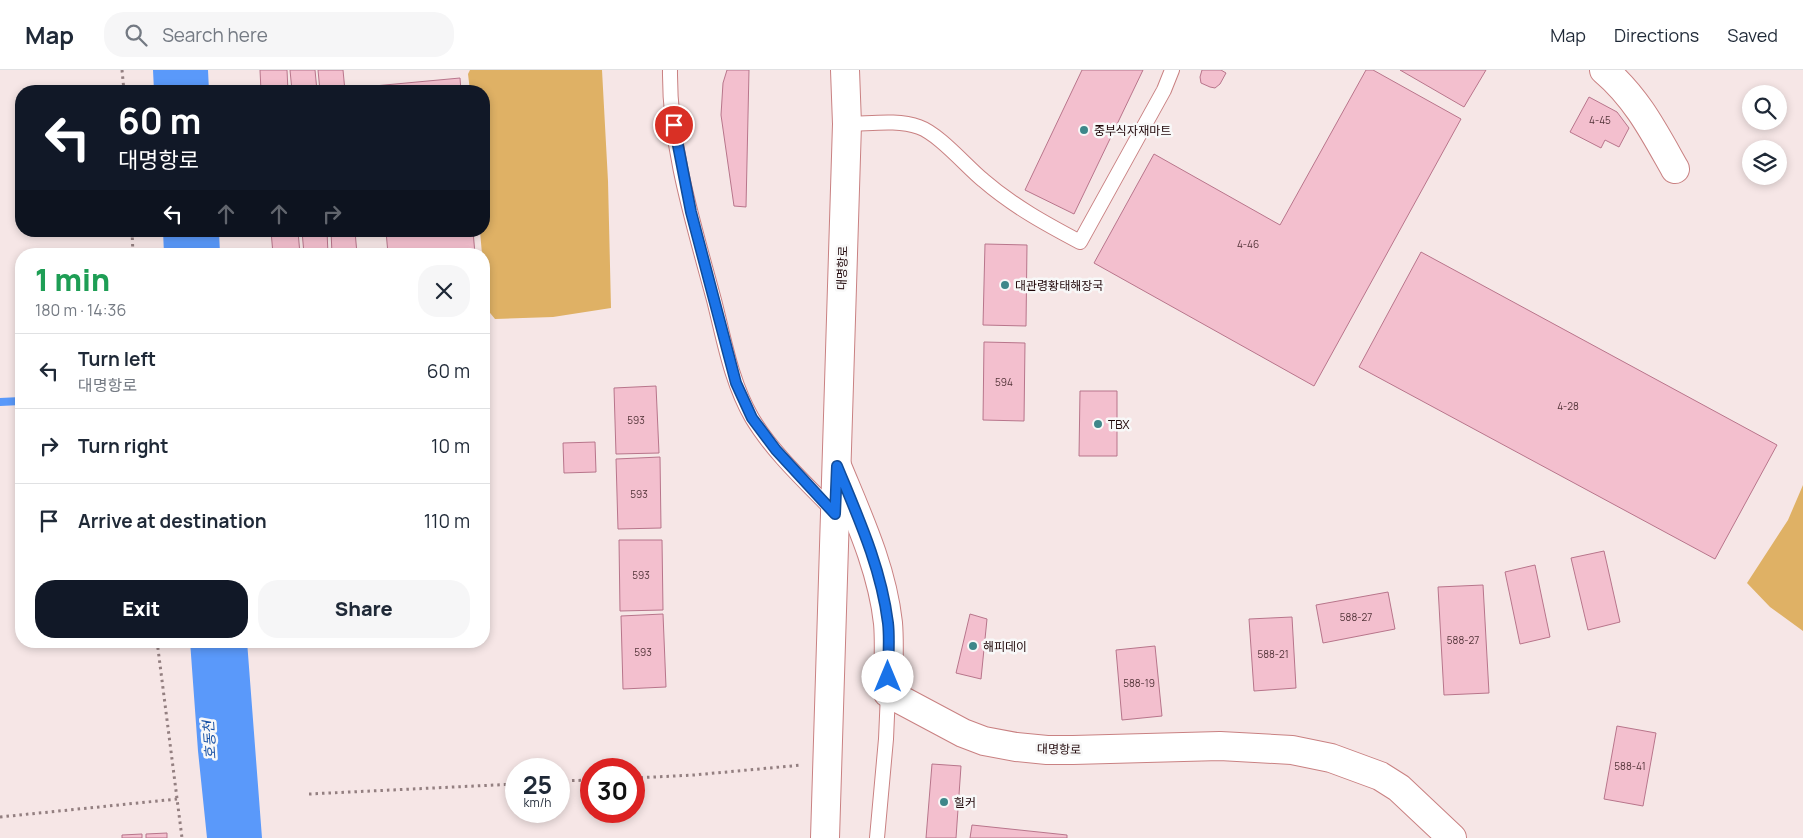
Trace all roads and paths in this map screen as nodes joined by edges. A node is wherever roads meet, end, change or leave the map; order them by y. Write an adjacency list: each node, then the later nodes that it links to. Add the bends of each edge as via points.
1 (122, 70): 6 (path)
2 (670, 70): 10 (lane, via 676,142 736,383 752,418 776,450)
3 (845, 70): 7 (street, 대명항로)
4 (1172, 70): 7 (lane, via 1080,242 1030,215 920,127)
5 (1604, 70): 8 (street, via 1635,102)
6 (123, 85)
7 (847, 124): 9 (street, 대명항로)
8 (1675, 169)
9 (837, 466): 10 (street, 대명항로); 12 (street, 대명항로, via 877,567 888,624)
10 (835, 514): 13 (street, 대명항로)
11 (158, 648): 17 (path)
12 (888, 693): 21 (lane); 22 (street, 대명항로, via 962,733 1016,747 1073,750 1220,746 1292,750 1332,758 1380,776 1398,788)
13 (827, 763): 14 (path); 20 (street, 대명항로)
14 (645, 777)
15 (505, 785): 16 (path)
16 (309, 794)
17 (176, 800): 18 (path); 19 (path)
18 (0, 817)
19 (182, 838)
20 (825, 838)
21 (877, 838)
22 (1452, 838)

